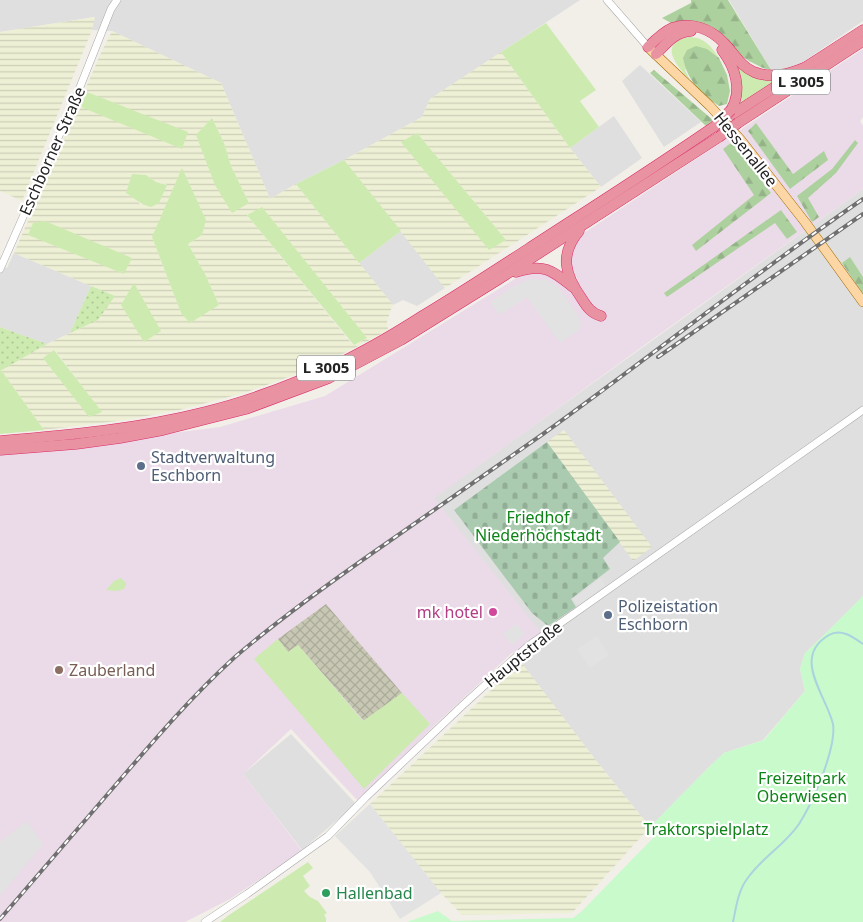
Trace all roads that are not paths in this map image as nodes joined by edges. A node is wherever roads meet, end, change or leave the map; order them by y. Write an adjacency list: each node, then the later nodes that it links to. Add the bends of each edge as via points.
1 (117, 0): 11 (street, Eschborner Straße)
2 (607, 0): 5 (street, Hessenallee)
3 (863, 30): 7 (highway, L 3005)
4 (863, 41): 8 (highway, L 3005)
5 (648, 47): 6 (main road, Hessenallee); 7 (highway, via 664,32 688,25 716,36 754,72 783,75)
6 (656, 54): 8 (highway, via 680,33 701,32 713,40 724,52 735,76); 14 (main road, Hessenallee, via 740,139)
7 (806, 67): 8 (highway, L 3005)
8 (734, 116): 9 (highway, L 3005, bridge); 9 (highway, bridge)
9 (715, 131): 10 (highway, L 3005); 17 (highway, L 3005, via 413,322 348,359 298,381 206,412 161,422 75,435)
10 (586, 223): 12 (highway, L 3005); 13 (highway, via 571,242 566,255 567,270)
11 (0, 269)
12 (499, 279): 13 (highway, via 529,269 547,269); 18 (highway, L 3005, via 353,366 246,409 120,438)
13 (574, 288): 15 (highway, via 592,312)
14 (863, 302)
15 (602, 316)
16 (863, 410): 19 (street, Hauptstraße, via 528,646 463,704 328,836)
17 (0, 441)
18 (0, 450)
19 (205, 922)

